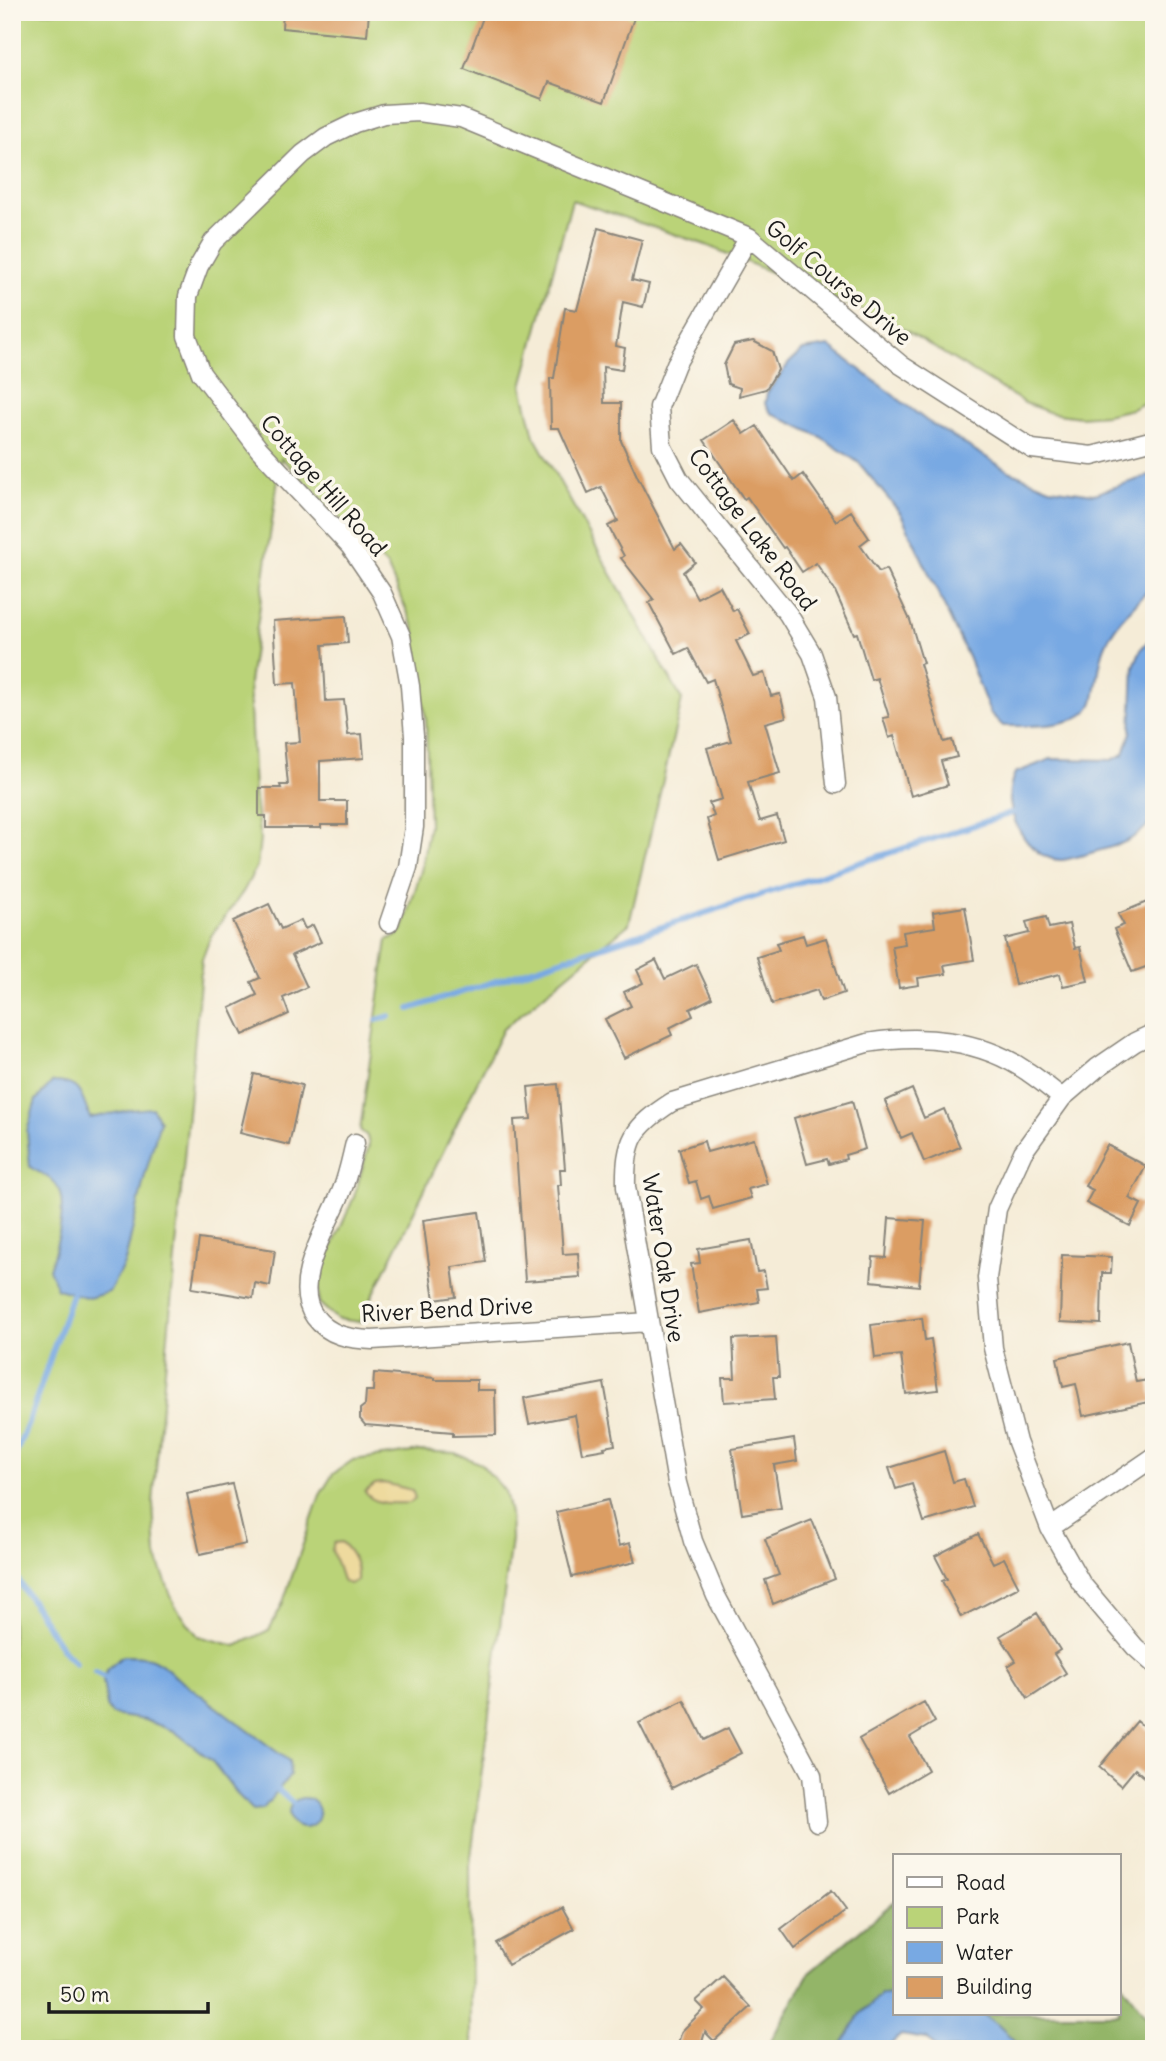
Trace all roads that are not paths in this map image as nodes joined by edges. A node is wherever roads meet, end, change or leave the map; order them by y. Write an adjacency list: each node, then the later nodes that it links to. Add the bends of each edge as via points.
1 (326, 137): 2 (street, Golf Course Drive, via 384,114 419,112 461,118); 5 (street, Cottage Hill Road, via 213,242 188,296 187,336 201,373 259,449 350,547 382,593 401,636 414,736 414,827 408,867)
2 (749, 237): 3 (street, Golf Course Drive, via 901,365 1032,449 1092,456); 4 (street, Cottage Lake Road, via 676,364 659,407 663,446 679,479 788,614 812,654 827,697)
3 (1154, 440)
4 (836, 784)
5 (389, 923)
6 (1154, 1033): 7 (street, via 1097,1068)
7 (1062, 1098): 9 (street, Water Oak Drive, via 1026,1070 992,1052 919,1038 867,1043 672,1102 650,1116 632,1136 625,1159); 11 (street, via 1023,1152 997,1209 987,1278 993,1348 1017,1442)
8 (355, 1143): 9 (street, River Bend Drive, via 304,1290 308,1308 328,1330 348,1339 372,1340)
9 (649, 1322): 13 (street, Water Oak Drive, via 677,1483 693,1541 716,1596 813,1775)
10 (1154, 1457): 11 (street)
11 (1050, 1528): 12 (street, via 1082,1583)
12 (1154, 1664)
13 (817, 1822)

